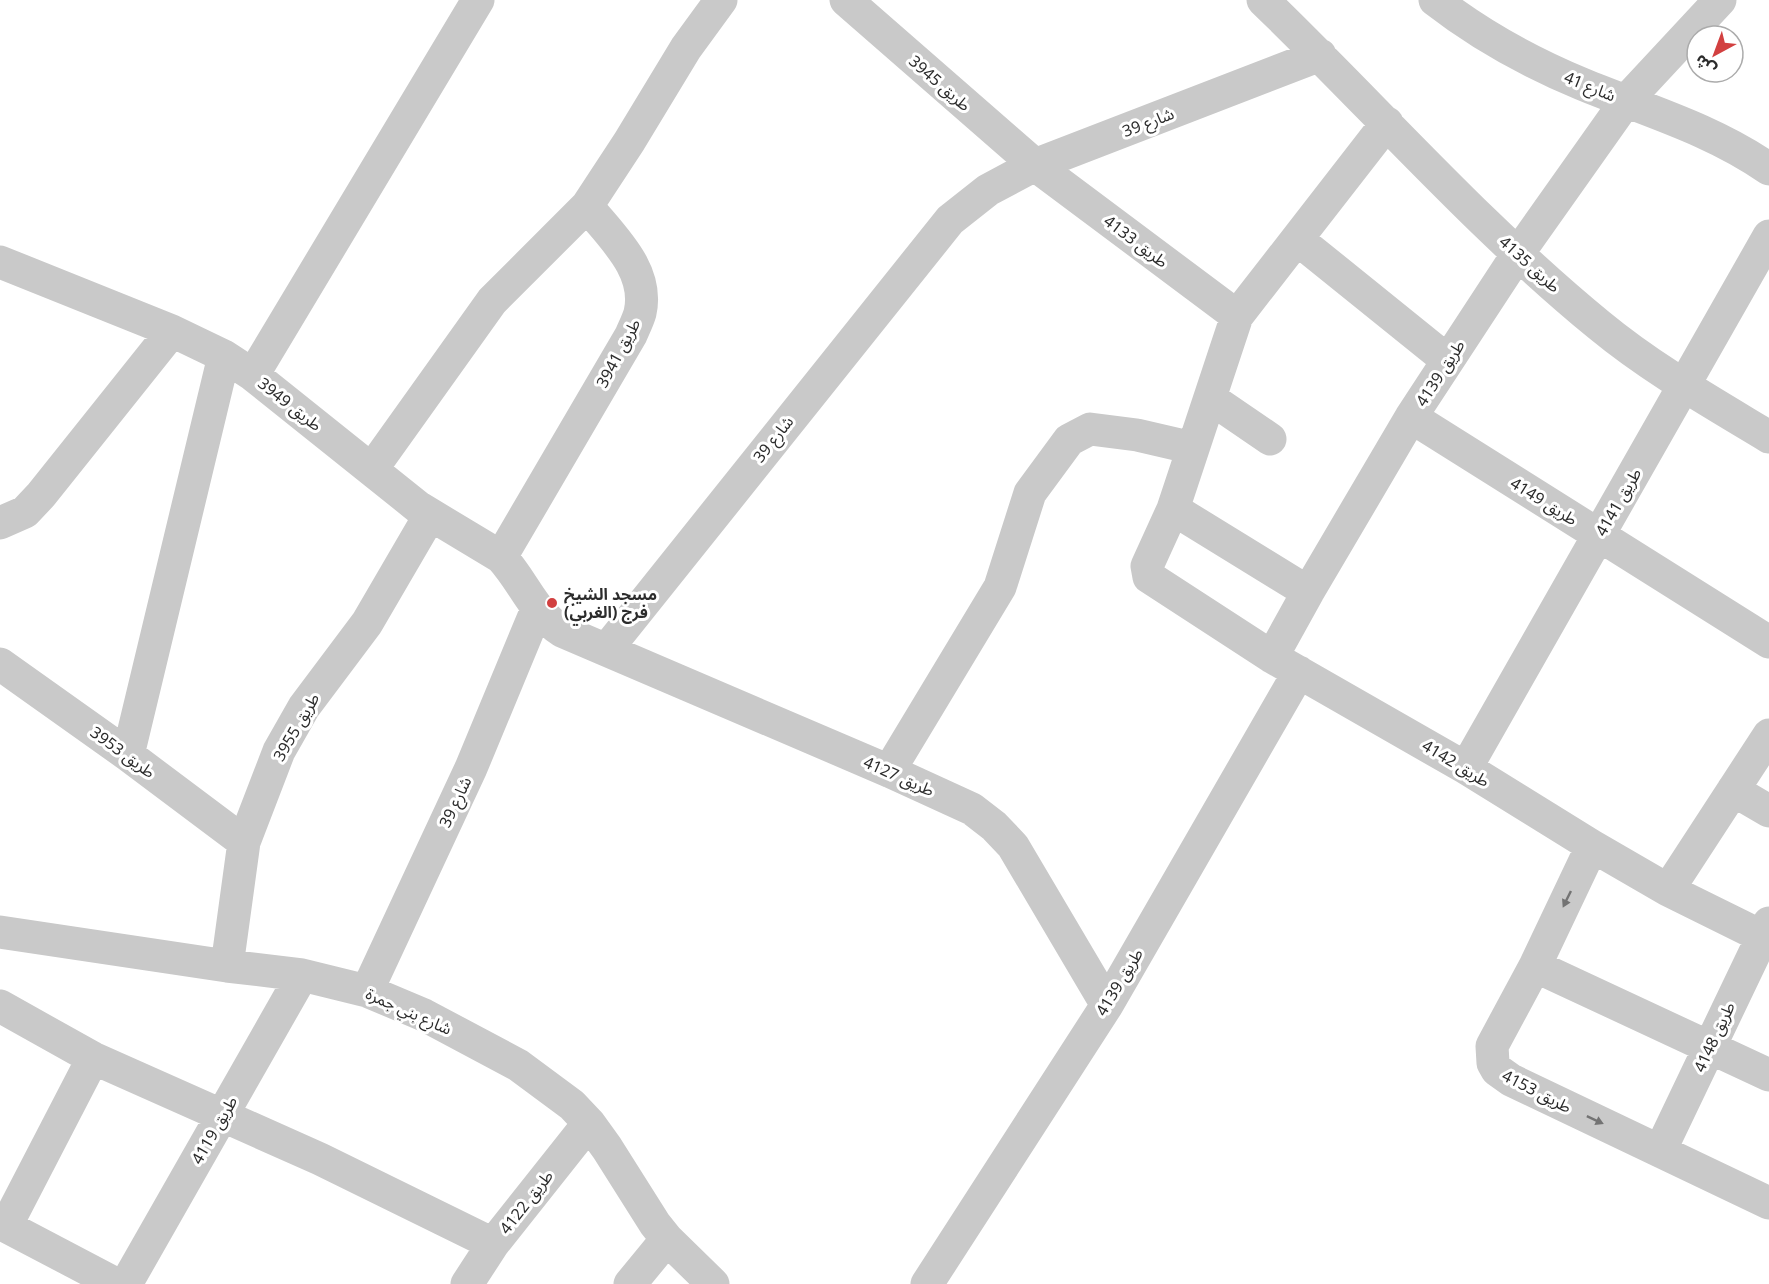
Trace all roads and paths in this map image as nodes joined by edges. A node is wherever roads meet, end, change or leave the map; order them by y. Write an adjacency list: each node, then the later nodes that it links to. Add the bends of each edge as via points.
1 (478, 0): 21 (street)
2 (721, 0): 12 (street, via 686,48)
3 (846, 0): 11 (street, طريق 3945)
4 (1263, 0): 7 (street)
5 (1435, 0): 8 (street, شارع 41, via 1517,54)
6 (1720, 0): 8 (street, طريق 4139)
7 (1320, 55): 9 (street, طريق 4135); 11 (street, شارع 39)
8 (1626, 100): 10 (street, شارع 41); 15 (street, طريق 4139)
9 (1387, 123): 14 (street); 15 (street, طريق 4135)
10 (1764, 155)
11 (1035, 165): 17 (street, طريق 4133); 37 (street, شارع 39, via 988,190 950,220)
12 (587, 206): 28 (street, via 492,302); 33 (street, طريق 3941, via 633,265 640,288 640,312 631,335)
13 (1769, 236): 22 (street, طريق 4141)
14 (1297, 239): 17 (street); 20 (street)
15 (1517, 255): 20 (street, طريق 4139); 22 (street, طريق 4135, via 1601,326)
16 (0, 262): 18 (street, طريق 3949)
17 (1237, 316): 23 (street)
18 (172, 331): 19 (street, طريق 3949); 31 (street, via 41,495 25,512)
19 (224, 356): 21 (street, طريق 3949); 41 (street)
20 (1447, 360): 24 (street, طريق 4139)
21 (253, 375): 28 (street, طريق 3949)
22 (1684, 386): 25 (street, طريق 4135); 32 (street, طريق 4141)
23 (1210, 398): 26 (street); 27 (street)
24 (1411, 417): 32 (street, طريق 4149); 34 (street, طريق 4139)
25 (1769, 437)
26 (1270, 439)
27 (1193, 448): 29 (street); 43 (street, via 1090,429 1069,440 1030,493 1000,588)
28 (372, 469): 30 (street, طريق 3949)
29 (1173, 509): 34 (street); 39 (street, طريق 4142, via 1147,566 1149,578)
30 (430, 515): 33 (street, طريق 3949); 46 (street, طريق 3955, via 367,623 304,707 279,751)
31 (0, 523)
32 (1599, 535): 36 (street, طريق 4149); 42 (street, طريق 4141)
33 (501, 557): 35 (street, طريق 3949)
34 (1308, 592): 39 (street, طريق 4139)
35 (537, 609): 37 (street, via 562,631); 54 (street, شارع 39, via 471,768)
36 (1769, 642)
37 (607, 649): 43 (street, طريق 4127)
38 (0, 664): 41 (street, طريق 3953)
39 (1286, 664): 42 (street, طريق 4142); 55 (street, طريق 4139)
40 (1769, 735): 44 (street)
41 (128, 755): 46 (street, طريق 3953)
42 (1466, 768): 47 (street, طريق 4142)
43 (889, 771): 55 (street, طريق 4127, via 972,810 1013,846)
44 (1733, 790): 45 (street); 48 (street)
45 (1769, 811)
46 (244, 842): 51 (street, طريق 3955)
47 (1592, 846): 48 (street, طريق 4142); 52 (street, طريق 4153, one-way to 52)
48 (1668, 890): 50 (street, طريق 4142)
49 (0, 932): 51 (street, شارع بني جمرة)
50 (1766, 934): 57 (street, طريق 4148)
51 (227, 966): 53 (street, شارع بني جمرة)
52 (1535, 966): 57 (street); 62 (street, طريق 4153, one-way to 62, via 1492,1046 1497,1070 1510,1080)
53 (302, 975): 54 (street, شارع بني جمرة); 60 (street, طريق 4119)
54 (367, 991): 61 (street, شارع بني جمرة, via 424,1015 518,1065 555,1091)
55 (1107, 1005): 72 (street, طريق 4139)
56 (0, 1006): 58 (street)
57 (1709, 1047): 59 (street); 62 (street, طريق 4148)
58 (93, 1058): 60 (street); 64 (street)
59 (1769, 1075)
60 (222, 1116): 66 (street); 68 (street, طريق 4119)
61 (589, 1123): 65 (street, شارع بني جمرة); 66 (street, طريق 4122)
62 (1660, 1151): 63 (street, طريق 4153)
63 (1769, 1203)
64 (3, 1225): 67 (street)
65 (667, 1239): 70 (street); 71 (street, شارع بني جمرة)
66 (493, 1244): 69 (street, طريق 4122)
67 (116, 1284)
68 (126, 1284)
69 (467, 1284)
70 (630, 1284)
71 (714, 1284)
72 (927, 1284)

